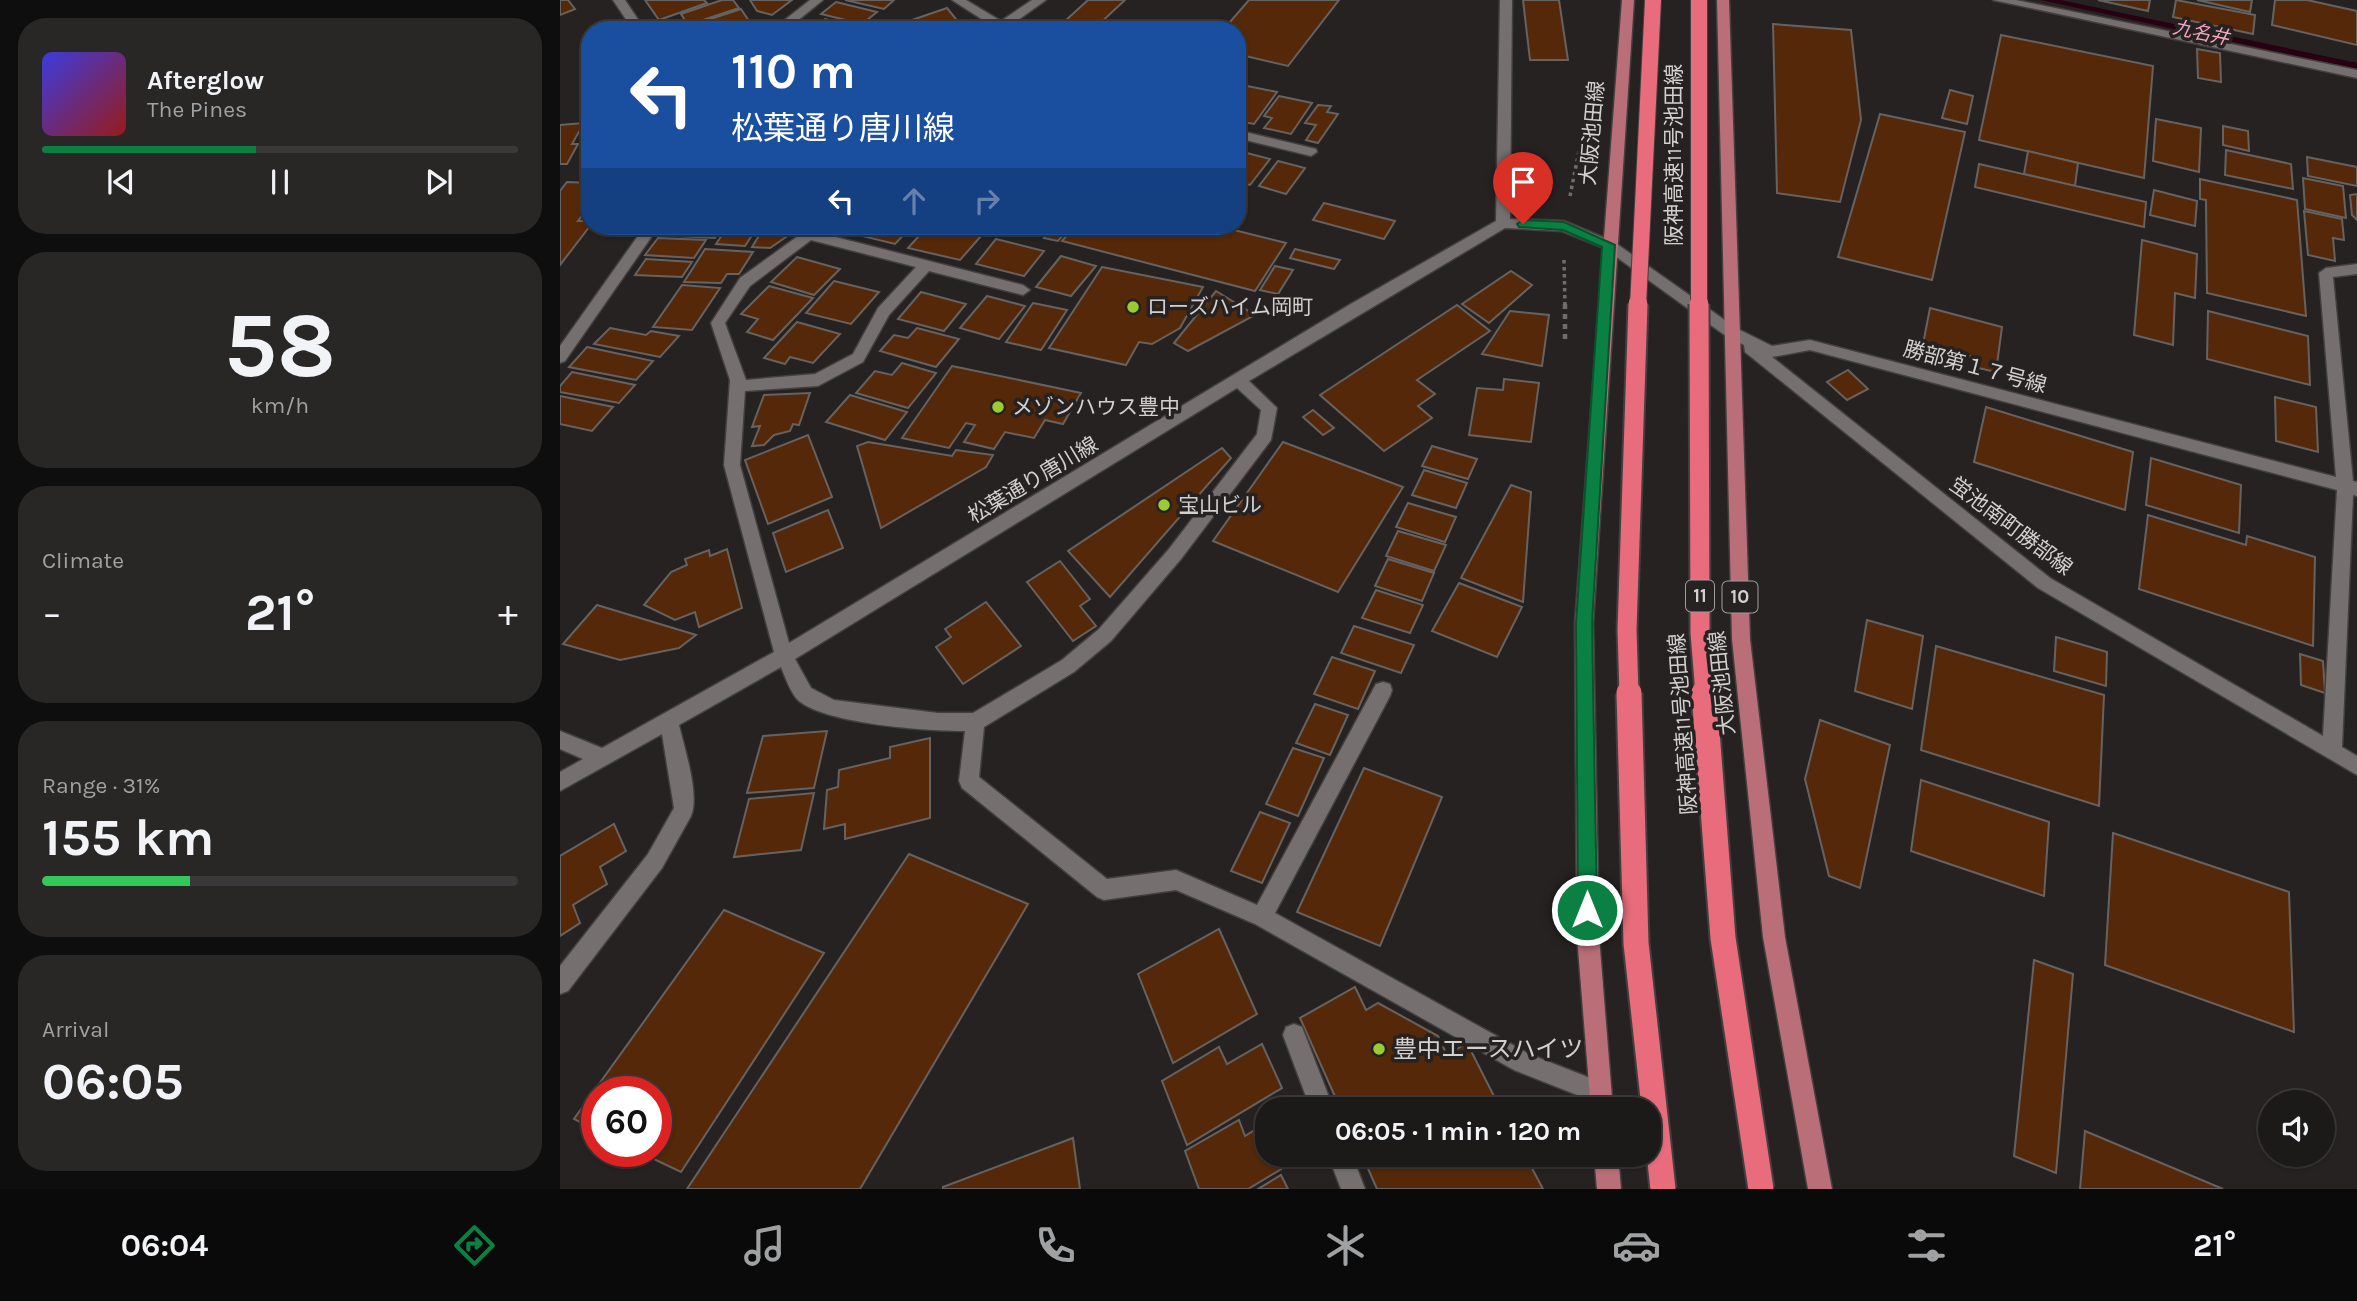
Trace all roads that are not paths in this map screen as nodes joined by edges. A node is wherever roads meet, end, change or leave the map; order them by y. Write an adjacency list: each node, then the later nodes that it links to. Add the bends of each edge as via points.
1 (619, 0): 11 (street)
2 (817, 0): 12 (street)
3 (958, 0): 13 (street)
4 (1040, 0): 14 (street)
5 (1506, 0): 18 (street)
6 (1628, 0): 22 (main road, 大阪池田線)
7 (1653, 0): 50 (highway, 阪神高速11号池田線, bridge, via 1627,630 1636,943)
8 (1699, 0): 51 (highway, 阪神高速11号池田線 / 11, bridge, via 1700,633 1723,938)
9 (1723, 0): 26 (main road, 大阪池田線 / 10)
10 (1999, 0): 15 (street)
11 (633, 21)
12 (790, 21)
13 (990, 21)
14 (1010, 21)
15 (2357, 74)
16 (1246, 136): 17 (street)
17 (1311, 152)
18 (1503, 223): 22 (street, via 1564,226); 28 (street, 松葉通り唐川線)
19 (646, 235): 27 (street)
20 (808, 235): 29 (street, via 745,282 718,323)
21 (831, 235): 23 (street)
22 (1609, 245): 26 (street, 勝部第１７号線); 45 (main road, 大阪池田線, via 1584,623 1588,936)
23 (926, 265): 25 (street); 29 (street, via 883,312 858,358 818,380)
24 (2357, 269): 30 (street, via 2326,274)
25 (1023, 290)
26 (1731, 332): 30 (street, 勝部第１７号線, via 1770,352 1810,345); 36 (street, 蛍池南町勝部線, via 2043,583); 52 (main road, 大阪池田線 / 10, via 1741,639 1774,937)
27 (560, 357)
28 (1238, 380): 31 (street, 松葉通り唐川線); 34 (street, via 1269,408 1265,436 1175,554 1105,635 1068,666)
29 (737, 386): 31 (street, via 732,465)
30 (2351, 488): 36 (street)
31 (784, 656): 33 (street, 松葉通り唐川線); 34 (street, via 804,694 832,708 938,722)
32 (1383, 690): 40 (street)
33 (669, 722): 37 (street, 松葉通り唐川線); 41 (street, via 681,771 684,809 655,861)
34 (975, 722): 40 (street, via 969,781 1104,890 1176,880)
35 (560, 740): 37 (street)
36 (2332, 751): 38 (street, 蛍池南町勝部線)
37 (601, 757): 39 (street, 松葉通り唐川線)
38 (2357, 766)
39 (560, 782)
40 (1262, 917): 44 (street)
41 (560, 984)
42 (1294, 1035): 43 (street)
43 (1318, 1097)
44 (1593, 1097)
45 (1601, 1097)
46 (1345, 1167): 48 (street)
47 (1607, 1167): 49 (main road)
48 (1353, 1189)
49 (1609, 1189)
50 (1663, 1189)
51 (1761, 1189)
52 (1820, 1189)

